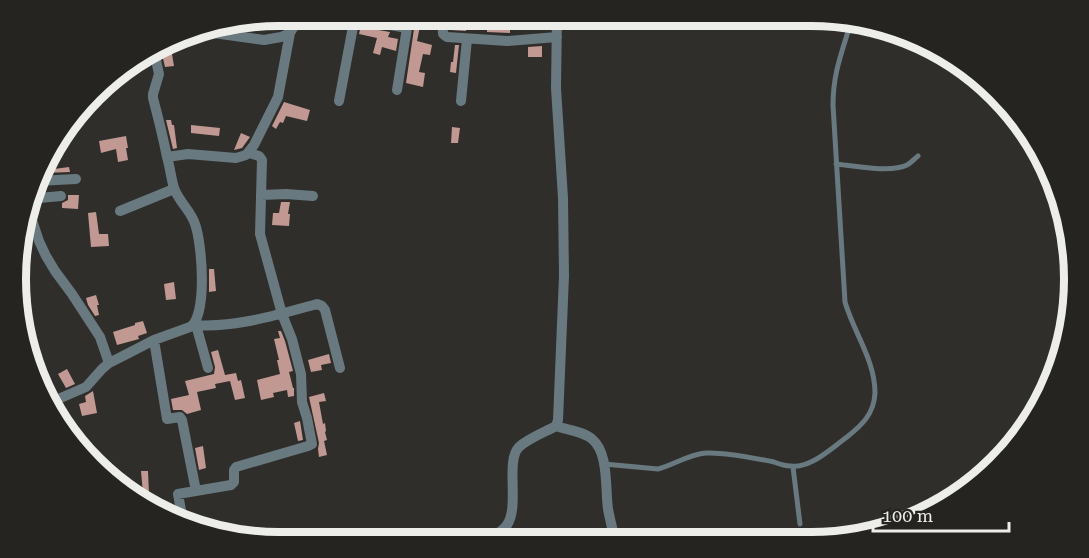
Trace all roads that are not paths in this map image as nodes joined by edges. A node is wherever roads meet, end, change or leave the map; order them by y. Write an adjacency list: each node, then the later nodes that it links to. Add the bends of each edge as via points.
1 (294, 26): 8 (street)
2 (355, 26): 13 (street)
3 (396, 26): 12 (street, via 407,28)
4 (443, 26): 10 (street, via 447,37)
5 (557, 26): 9 (street)
6 (849, 29): 18 (lane, via 833,87)
7 (216, 33): 8 (street, via 261,40)
8 (290, 33): 15 (street, via 278,97)
9 (557, 37): 10 (street); 35 (street, via 564,276)
10 (467, 39): 14 (street)
11 (155, 57): 17 (street, via 159,74 153,98)
12 (397, 90)
13 (339, 101)
14 (461, 101)
15 (249, 153): 17 (street, via 236,158 188,154); 22 (street, via 262,160)
16 (918, 156): 18 (lane, via 898,168)
17 (167, 157): 21 (street)
18 (836, 164): 37 (lane, via 845,302 868,355 875,394 872,410 860,427 814,461)
19 (76, 179): 20 (street)
20 (46, 181)
21 (174, 189): 26 (street); 29 (street, via 197,227 202,282)
22 (261, 195): 24 (street); 28 (street, via 260,234)
23 (61, 196): 25 (street)
24 (313, 196)
25 (39, 199)
26 (120, 211)
27 (32, 221): 31 (street, via 46,256 100,337)
28 (282, 314): 29 (street, via 217,326); 33 (street, via 322,306); 38 (street, via 301,374 302,402 312,444 236,466 233,484)
29 (195, 325): 30 (street); 32 (street)
30 (154, 340): 31 (street); 38 (street, via 167,419 182,420)
31 (109, 363): 34 (street, via 86,387)
32 (208, 368)
33 (339, 368)
34 (56, 400)
35 (556, 426): 36 (street, via 594,440); 41 (street, via 518,448 514,456 512,511)
36 (604, 464): 37 (lane, via 658,469 695,455 713,453); 42 (street)
37 (793, 467): 40 (lane)
38 (196, 491): 39 (street, via 178,494)
39 (181, 513)
40 (800, 524)
41 (500, 532)
42 (613, 532)

